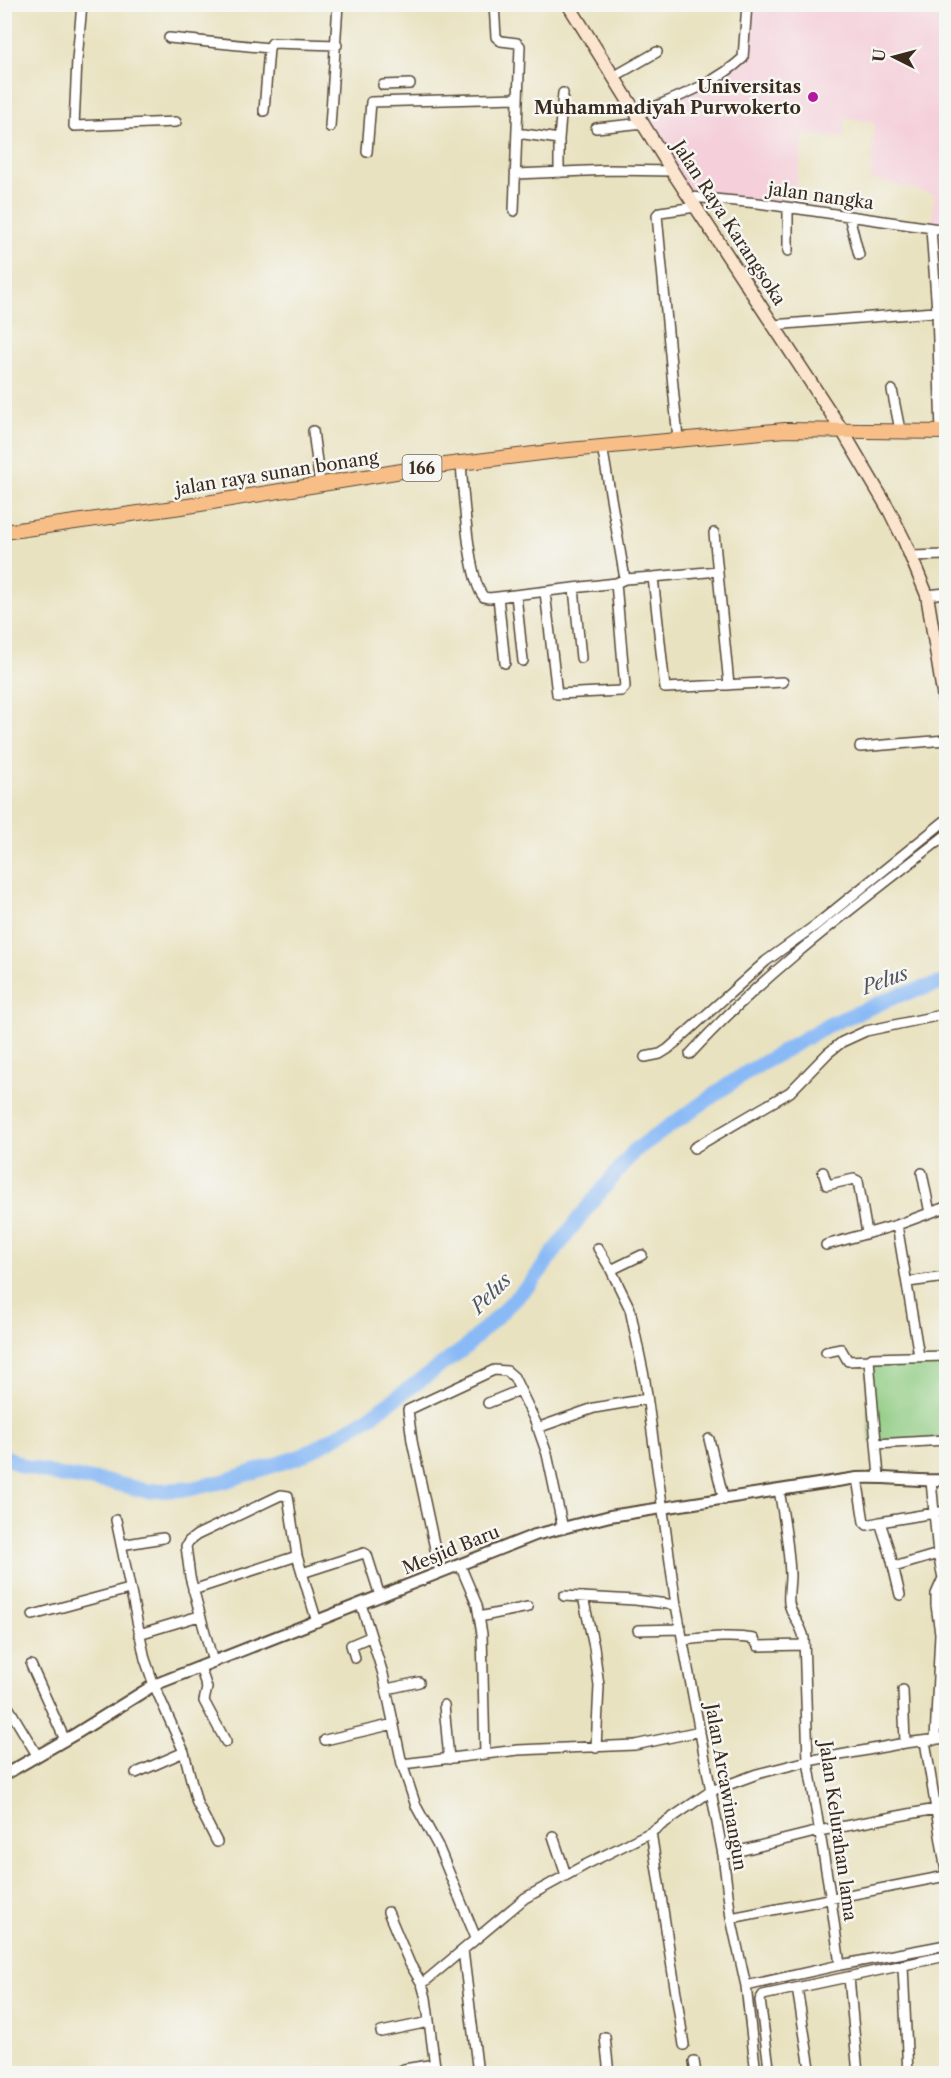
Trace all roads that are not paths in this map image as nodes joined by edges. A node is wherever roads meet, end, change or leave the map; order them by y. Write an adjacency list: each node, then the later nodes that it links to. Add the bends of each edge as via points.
1 (82, 4): 19 (street, via 74,126)
2 (338, 4): 7 (street)
3 (494, 4): 15 (street, via 496,37 520,46)
4 (568, 4): 10 (main road, Jalan Raya Karangsoka)
5 (747, 4): 18 (street, via 743,58 710,82)
6 (169, 38): 8 (street)
7 (337, 45): 8 (street, via 272,43); 20 (street)
8 (269, 48): 17 (street)
9 (657, 52): 10 (street)
10 (615, 76): 18 (main road, Jalan Raya Karangsoka)
11 (398, 84): 12 (street); 13 (street); 16 (street)
12 (410, 84)
13 (382, 85)
14 (563, 93): 23 (street)
15 (518, 98): 16 (street); 22 (street)
16 (397, 101): 24 (street, via 371,102)
17 (264, 111)
18 (641, 118): 21 (street); 25 (main road, Jalan Raya Karangsoka)
19 (176, 123)
20 (330, 127)
21 (596, 128)
22 (517, 133): 23 (street); 27 (street)
23 (559, 139): 26 (street)
24 (367, 152)
25 (672, 171): 26 (street); 28 (main road, Jalan Raya Karangsoka)
26 (559, 173): 27 (street)
27 (516, 174): 30 (street)
28 (693, 202): 29 (street, jalan nangka, via 732,200); 37 (main road, Jalan Raya Karangsoka); 43 (street, jalan nangka, via 657,215)
29 (788, 209): 31 (street, jalan nangka); 34 (street)
30 (514, 212)
31 (849, 216): 32 (street, jalan nangka); 35 (street)
32 (931, 229): 33 (street, jalan nangka); 36 (street)
33 (946, 230)
34 (788, 251)
35 (859, 255)
36 (942, 311): 37 (street); 42 (street)
37 (773, 325): 40 (main road, Jalan Raya Karangsoka)
38 (892, 390): 41 (street)
39 (314, 430): 46 (street)
40 (842, 430): 41 (main road, 166); 43 (main road, jalan raya sunan bonang / 166, via 784,430); 50 (main road, Jalan Raya Karangsoka)
41 (900, 430): 42 (main road, 166)
42 (944, 432)
43 (678, 439): 44 (main road, jalan raya sunan bonang / 166)
44 (602, 446): 45 (main road, jalan raya sunan bonang / 166); 53 (street)
45 (460, 463): 46 (main road, jalan raya sunan bonang / 166); 59 (street, via 476,585 484,597)
46 (320, 485): 47 (main road, jalan raya sunan bonang / 166)
47 (4, 532)
48 (714, 533): 51 (street)
49 (946, 555): 50 (street)
50 (911, 556): 57 (main road, Jalan Raya Karangsoka)
51 (718, 572): 52 (street); 64 (street)
52 (653, 577): 53 (street); 64 (street, via 664,686)
53 (620, 581): 54 (street); 55 (street, via 625,687 621,691 556,694)
54 (574, 588): 55 (street); 60 (street)
55 (545, 592): 58 (street)
56 (946, 593): 57 (street)
57 (927, 595): 65 (main road, Jalan Raya Karangsoka)
58 (516, 596): 59 (street); 61 (street)
59 (498, 597): 62 (street)
60 (581, 658)
61 (522, 661)
62 (505, 663)
63 (783, 682): 64 (street)
64 (729, 685)
65 (946, 711)
66 (946, 740): 67 (street)
67 (860, 747)
68 (946, 820): 72 (street, via 766,962 668,1049)
69 (946, 835): 71 (street, via 783,963)
70 (946, 1014): 73 (street, via 877,1028 842,1042 790,1092)
71 (690, 1054)
72 (645, 1058)
73 (694, 1148)
74 (823, 1172): 79 (street, via 827,1185 858,1181)
75 (922, 1173): 77 (street)
76 (946, 1207): 77 (street)
77 (930, 1213): 78 (street)
78 (897, 1225): 79 (street); 85 (street)
79 (867, 1233): 80 (street)
80 (826, 1245)
81 (598, 1248): 83 (street, Jalan Arcawinangun)
82 (642, 1255): 83 (street)
83 (611, 1270): 91 (street, Jalan Arcawinangun, via 630,1309)
84 (946, 1277): 85 (street)
85 (908, 1282): 87 (street)
86 (826, 1352): 89 (street, via 841,1349 848,1361)
87 (919, 1356): 88 (street); 89 (street)
88 (946, 1356)
89 (869, 1360): 96 (street)
90 (520, 1390): 92 (street); 93 (street); 115 (street, via 510,1372 494,1370 408,1410)
91 (647, 1399): 93 (street, via 594,1408); 103 (street, Jalan Arcawinangun)
92 (488, 1403)
93 (537, 1428): 108 (street, via 547,1454)
94 (709, 1439): 102 (street)
95 (946, 1440): 96 (street)
96 (876, 1444): 97 (street)
97 (879, 1477): 98 (street, Mesjid Baru); 100 (street, Mesjid Baru)
98 (857, 1479): 101 (street, Mesjid Baru); 107 (street, via 865,1524)
99 (946, 1480): 100 (street, Mesjid Baru)
100 (931, 1481): 105 (street)
101 (779, 1490): 102 (street, Mesjid Baru); 135 (street, Jalan Kelurahan lama, via 790,1574 789,1602 802,1628)
102 (724, 1500): 103 (street, Mesjid Baru)
103 (663, 1507): 108 (street, Mesjid Baru); 124 (street, Jalan Arcawinangun)
104 (946, 1511): 105 (street)
105 (934, 1514): 107 (street); 111 (street)
106 (116, 1520): 110 (street)
107 (880, 1522): 114 (street)
108 (563, 1529): 113 (street, Mesjid Baru, via 535,1535)
109 (163, 1538): 110 (street)
110 (121, 1545): 117 (street)
111 (938, 1554): 114 (street); 151 (street, via 943,1578 936,1594 940,1633)
112 (297, 1556): 116 (street); 118 (street); 118 (street, via 288,1496 281,1495 189,1541 186,1552)
113 (460, 1565): 115 (street, Mesjid Baru); 128 (street)
114 (894, 1567): 119 (street)
115 (440, 1572): 120 (street, Mesjid Baru)
116 (302, 1573): 120 (street, via 364,1553); 129 (street)
117 (129, 1589): 126 (street); 132 (street)
118 (193, 1590): 127 (street)
119 (900, 1595)
120 (380, 1596): 123 (street, Mesjid Baru)
121 (564, 1596): 122 (street)
122 (583, 1597): 124 (street); 154 (street, via 599,1686)
123 (361, 1604): 129 (street, Mesjid Baru); 133 (street)
124 (676, 1605): 130 (street, Jalan Arcawinangun)
125 (528, 1607): 128 (street)
126 (33, 1615)
127 (199, 1616): 132 (street); 137 (street)
128 (479, 1617): 156 (street)
129 (317, 1622): 137 (street, Mesjid Baru)
130 (681, 1629): 131 (street); 134 (street, Jalan Arcawinangun)
131 (638, 1630)
132 (139, 1634): 141 (street)
133 (370, 1637): 136 (street, via 351,1645); 142 (street)
134 (683, 1640): 135 (street, via 746,1638 754,1639 758,1646); 147 (street, Jalan Arcawinangun)
135 (804, 1645): 159 (street, Jalan Kelurahan lama)
136 (355, 1658)
137 (213, 1662): 139 (street, Mesjid Baru)
138 (31, 1665): 149 (street)
139 (200, 1667): 141 (street, Mesjid Baru); 152 (street, via 207,1688 204,1701)
140 (419, 1682): 142 (street)
141 (154, 1685): 149 (street, Mesjid Baru); 155 (street)
142 (387, 1689): 146 (street)
143 (903, 1690): 153 (street)
144 (4, 1700): 157 (street)
145 (444, 1705): 158 (street)
146 (394, 1724): 150 (street); 160 (street)
147 (700, 1731): 154 (street, via 634,1745); 163 (street, Jalan Arcawinangun)
148 (946, 1738): 151 (street)
149 (65, 1740): 157 (street, Mesjid Baru)
150 (325, 1740)
151 (930, 1740): 153 (street); 164 (street)
152 (226, 1742)
153 (905, 1743): 159 (street)
154 (596, 1748): 156 (street)
155 (184, 1752): 161 (street); 168 (street, via 197,1803)
156 (485, 1754): 158 (street)
157 (37, 1755): 162 (street, Mesjid Baru)
158 (449, 1758): 160 (street)
159 (808, 1761): 163 (street); 166 (street, Jalan Kelurahan lama)
160 (402, 1764): 176 (street, via 416,1806 438,1846)
161 (136, 1773)
162 (4, 1775)
163 (711, 1791): 165 (street); 169 (street, Jalan Arcawinangun)
164 (942, 1808): 166 (street); 170 (street)
165 (651, 1832): 171 (street); 189 (street)
166 (819, 1832): 169 (street); 173 (street, Jalan Kelurahan lama)
167 (553, 1836): 171 (street)
168 (217, 1842)
169 (723, 1855): 175 (street, Jalan Arcawinangun)
170 (946, 1872)
171 (566, 1875): 176 (street, via 525,1898)
172 (946, 1876): 173 (street)
173 (831, 1900): 175 (street); 180 (street, Jalan Kelurahan lama)
174 (388, 1912): 183 (street)
175 (731, 1918): 184 (street, Jalan Arcawinangun)
176 (476, 1938): 178 (street)
177 (946, 1945): 180 (street)
178 (463, 1950): 183 (street); 193 (street)
179 (946, 1956): 181 (street)
180 (840, 1965): 184 (street)
181 (903, 1966): 182 (street); 200 (street)
182 (849, 1977): 185 (street); 199 (street)
183 (422, 1984): 186 (street)
184 (746, 1986): 196 (street, Jalan Arcawinangun)
185 (797, 1988): 197 (street, via 761,1997); 198 (street)
186 (429, 2022): 187 (street); 191 (street)
187 (381, 2032)
188 (605, 2037): 194 (street)
189 (684, 2045)
190 (694, 2061): 195 (street)
191 (435, 2069): 192 (street, via 404,2069)
192 (394, 2073)
193 (478, 2073)
194 (609, 2073)
195 (696, 2073)
196 (756, 2073)
197 (770, 2073)
198 (811, 2073)
199 (858, 2073)
200 (908, 2073)

